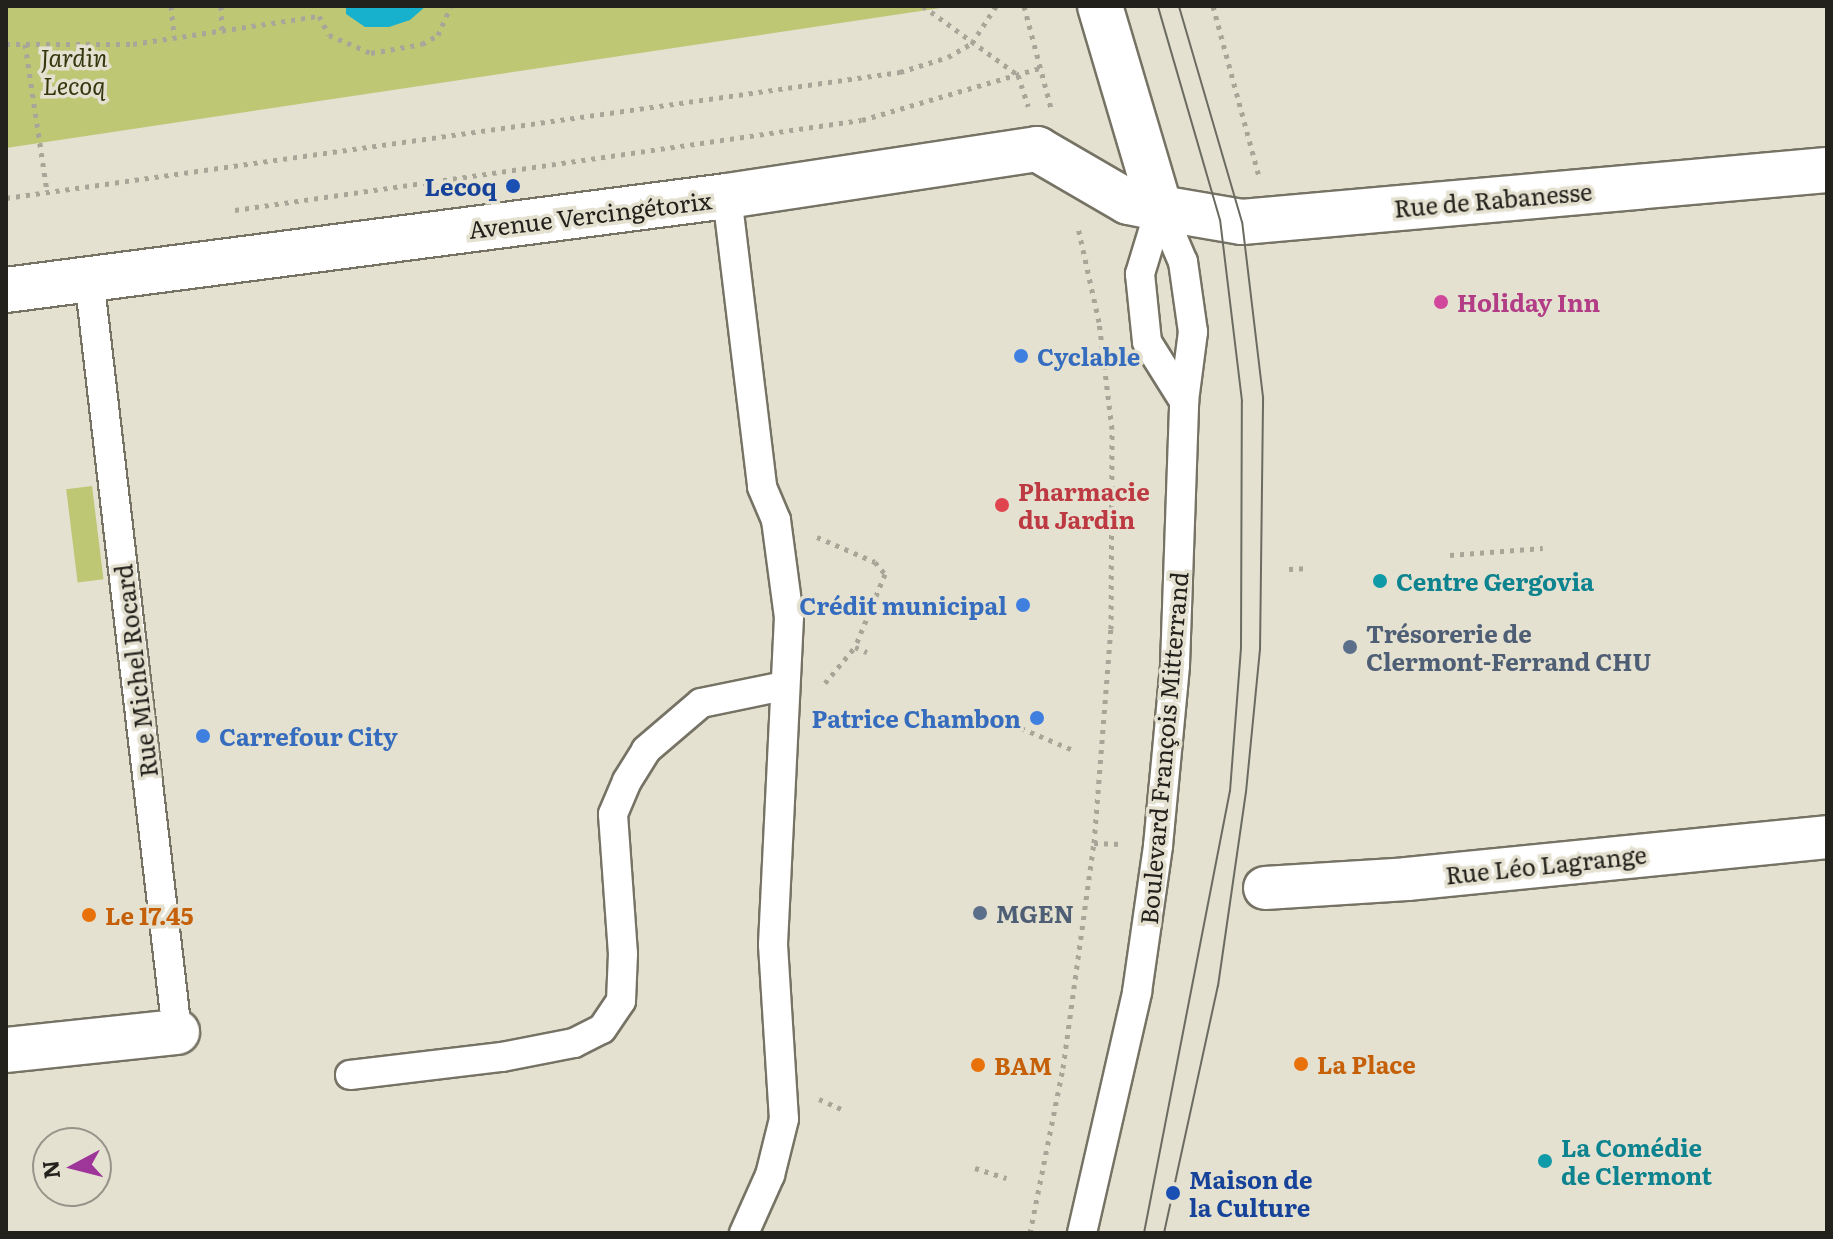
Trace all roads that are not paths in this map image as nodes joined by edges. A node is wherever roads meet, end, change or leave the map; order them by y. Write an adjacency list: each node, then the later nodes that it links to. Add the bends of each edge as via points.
1 (1100, 6): 4 (street, Boulevard François Mitterrand)
2 (1827, 170): 4 (street, Rue de Rabanesse, via 1269,219 1220,220)
3 (727, 196): 4 (street, Avenue Vercingétorix, via 1037,149 1128,202); 6 (street, Avenue Vercingétorix); 8 (lane, via 762,487 776,520 789,617)
4 (1160, 208): 7 (lane, Boulevard François Mitterrand, via 1183,262 1191,306); 7 (lane, via 1140,274 1147,342)
5 (6, 290): 6 (street, Avenue Vercingétorix)
6 (91, 294): 11 (lane, Rue Michel Rocard)
7 (1184, 401): 15 (lane, Boulevard François Mitterrand, via 1175,665 1158,846 1137,992)
8 (784, 686): 13 (lane, via 701,703 646,750 627,781 613,814 623,954 621,1001 602,1029 574,1043 502,1057); 14 (lane, via 773,945 784,1119 770,1175)
9 (1827, 837): 10 (street, Rue Léo Lagrange)
10 (1265, 888)
11 (177, 1032): 12 (street)
12 (6, 1050)
13 (350, 1075)
14 (744, 1233)
15 (1082, 1233)

